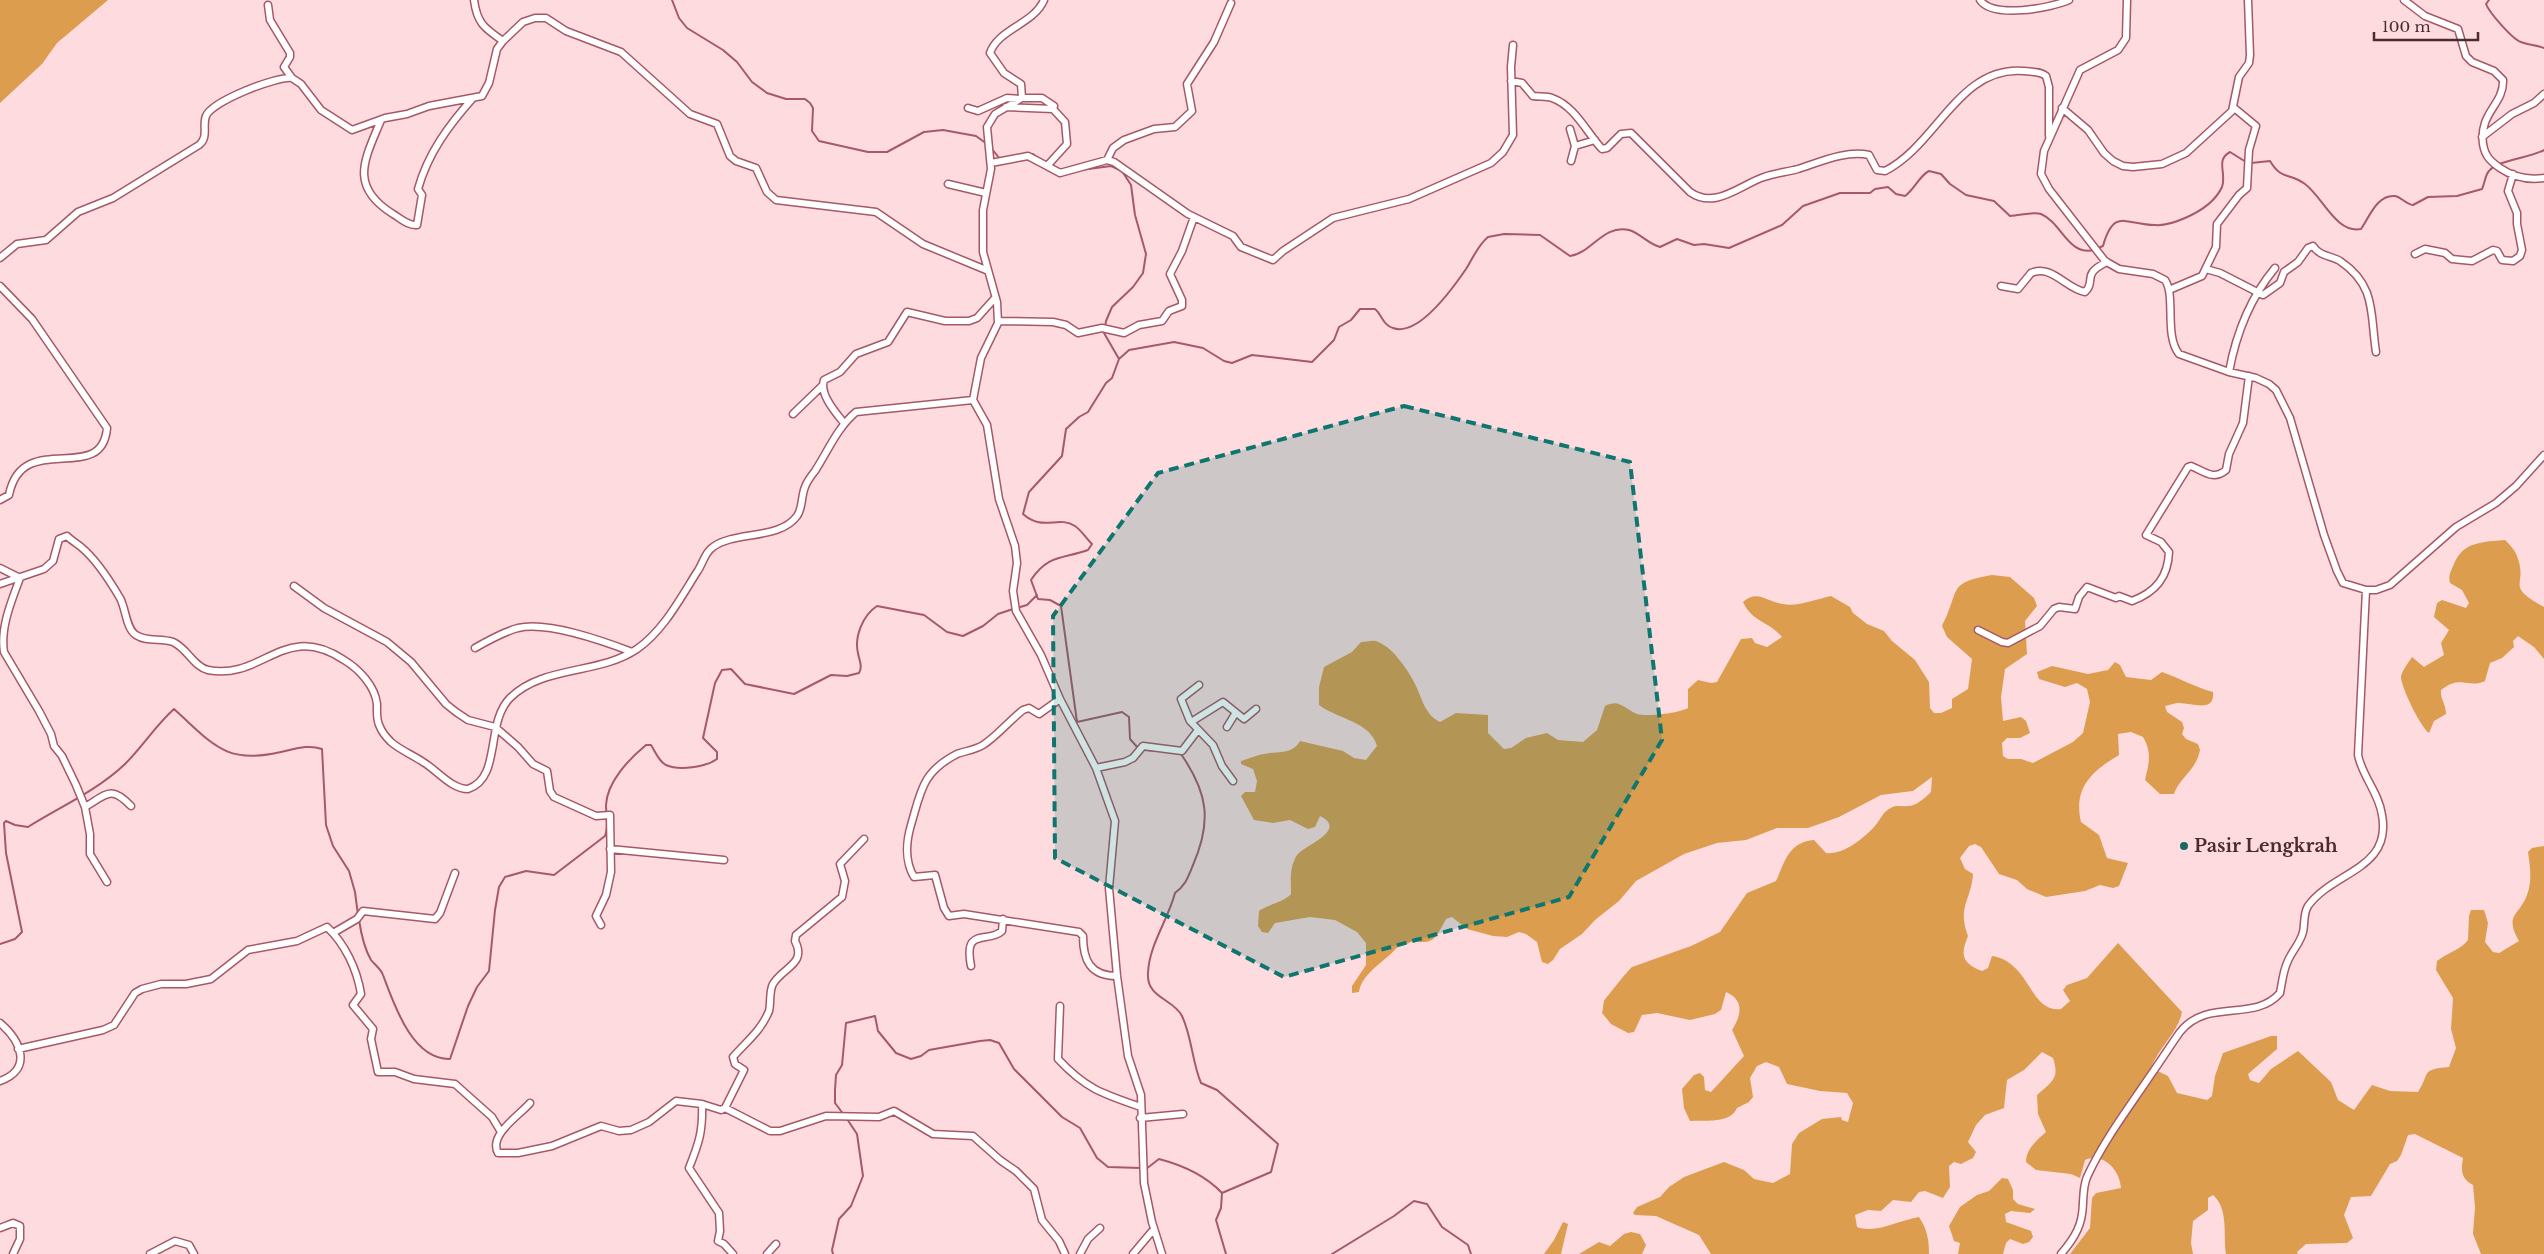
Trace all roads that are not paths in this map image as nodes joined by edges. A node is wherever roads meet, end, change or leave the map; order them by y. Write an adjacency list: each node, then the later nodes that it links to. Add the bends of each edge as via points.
1 (474, 0): 10 (street, via 480,22)
2 (1044, 0): 16 (street, via 1034,14 990,50 990,56 1004,73 1022,84)
3 (1980, 0): 4 (street, via 1996,8 2024,10 2046,8)
4 (2069, 0)
5 (2126, 0): 20 (street, via 2126,38 2118,50 2080,70)
6 (2248, 0): 18 (street, via 2249,63 2239,77)
7 (2404, 0): 24 (street, via 2425,16 2458,29 2466,56 2494,71 2503,80 2503,88 2482,125)
8 (1231, 3): 28 (street, via 1214,42 1187,84 1192,111 1175,127 1154,129 1124,140 1112,148)
9 (268, 5): 12 (street, via 270,20 290,53 284,67)
10 (502, 41): 15 (street, via 487,90 482,96); 42 (street, via 524,22 546,18 566,32 620,52 690,114 718,124 730,156 756,168 767,192 776,200 876,212 923,244)
11 (1513, 45): 13 (street)
12 (292, 78): 22 (street, via 301,84 321,110 352,130); 38 (street, via 266,83 212,108 206,115 204,138 200,145 113,198 78,212 46,240 17,244)
13 (1511, 81): 25 (street, via 1522,83 1533,96 1550,98 1565,106); 36 (street, via 1513,135 1503,152 1491,163 1409,200 1333,218 1274,260 1267,260 1241,247 1230,234)
14 (2544, 94): 24 (street)
15 (473, 98): 22 (street); 22 (street, via 445,129 424,167 418,189 422,195 417,225 412,226 388,210 376,200 363,180 363,167)
16 (1021, 99): 17 (street); 19 (street, via 1007,98 978,111); 21 (street, via 1042,98 1054,106)
17 (1006, 107): 21 (street); 30 (street, via 995,114 987,127)
18 (2233, 107): 20 (street, via 2181,157 2162,164 2133,167 2113,161 2088,130); 41 (street, via 2256,126 2249,150 2249,183 2217,224 2216,247)
19 (968, 108)
20 (2062, 108): 26 (street)
21 (1053, 109): 31 (street, via 1065,122 1067,144)
22 (381, 120)
23 (1570, 129): 27 (street)
24 (2482, 137): 32 (street, via 2489,160)
25 (1595, 140): 26 (street, via 1605,149 1621,134 1631,132 1698,198 1724,197 1765,176 1849,154 1869,154 1877,170 1882,172 1916,146 1973,85 1999,71 2008,70 2040,72 2046,76 2049,87); 27 (street)
26 (2048, 142): 39 (street, via 2041,174 2049,189)
27 (1575, 146): 29 (street)
28 (1107, 160): 31 (street, via 1066,173); 36 (street)
29 (1571, 162)
30 (991, 163): 31 (street, via 1027,156); 35 (street)
31 (1046, 166)
32 (2513, 174): 33 (street, via 2532,180); 37 (street, via 2508,191 2517,213 2520,256 2513,261 2502,260 2493,250 2472,261 2452,259 2445,253 2425,249)
33 (2544, 178)
34 (948, 184): 35 (street)
35 (986, 194): 42 (street, via 982,218 982,252)
36 (1194, 217): 48 (street, via 1170,274 1182,306 1169,311 1162,322 1139,325 1124,333 1102,328 1079,333 1053,322)
37 (2415, 254)
38 (0, 258)
39 (2107, 262): 44 (street, via 2093,271 2084,292 2055,275 2041,271 2031,273 2018,289); 45 (street, via 2127,271 2162,277)
40 (2276, 268): 46 (street, via 2258,288)
41 (2206, 269): 45 (street, via 2198,279); 46 (street)
42 (986, 270): 47 (street)
43 (0, 286): 57 (street, via 32,319 107,428 104,443 96,453 32,462 15,479 7,497)
44 (2001, 286)
45 (2170, 290): 50 (street, via 2169,310 2177,351 2184,357)
46 (2258, 294): 49 (street, via 2264,295 2277,285 2284,272 2312,246 2352,270 2368,293); 50 (street, via 2237,334)
47 (995, 298): 48 (street); 52 (street, via 977,318 969,321 945,321 915,312 906,313 888,342 856,354 840,372 824,380)
48 (998, 321): 53 (street, via 981,358)
49 (2376, 352)
50 (2229, 372): 51 (street)
51 (2249, 376): 62 (street, via 2269,384 2290,418 2336,571 2344,582); 63 (street, via 2243,424 2226,470 2211,476 2188,467 2146,535 2161,542 2169,552 2169,564 2157,588 2132,601 2126,597 2110,597 2087,587 2075,608 2059,606 2040,626 2008,643)
52 (822, 386): 54 (street); 55 (street, via 829,403)
53 (973, 400): 55 (street, via 862,410); 67 (street, via 987,424 999,499 1016,546 1013,600 1016,611 1041,654)
54 (793, 414)
55 (844, 423): 65 (street, via 806,484 795,518 780,528 712,547 668,619)
56 (2544, 455): 62 (street, via 2496,503 2456,527 2390,585)
57 (0, 500)
58 (0, 568): 59 (street)
59 (20, 578): 60 (street); 71 (street, via 51,564 62,537 66,536 81,547 113,586 126,609 132,632 142,638 172,642 206,669 240,668 296,645 316,648 342,658 356,668 373,692 378,725 387,737 458,787 468,789 482,781 489,763); 77 (street, via 6,617 2,645 40,711)
60 (0, 584)
61 (294, 586): 71 (street, via 324,608 387,642 411,662 456,712 468,720)
62 (2366, 590): 112 (street, via 2358,755 2383,816 2380,849 2308,906 2300,939 2287,962 2277,996 2257,1007 2204,1014 2180,1032 2118,1121 2090,1172 2084,1190 2081,1221)
63 (1978, 630)
64 (475, 648): 65 (street, via 504,633 537,627)
65 (632, 652): 71 (street, via 593,667 539,680 505,704)
66 (1199, 685): 70 (street, via 1181,698)
67 (1060, 699): 74 (street); 83 (street, via 1040,714 1029,708 1023,710 984,744 944,763 926,780 916,804 906,843 914,877 934,875 949,916 963,914)
68 (1256, 709): 69 (street, via 1246,718)
69 (1236, 714): 70 (street, via 1223,702); 72 (street)
70 (1191, 722): 73 (street)
71 (495, 727): 79 (street, via 533,764 547,771 554,797 596,816 610,815)
72 (1227, 727)
73 (1198, 730): 74 (street, via 1182,751 1141,747 1133,758 1125,762); 75 (street, via 1212,745)
74 (1096, 768): 87 (street, via 1116,825 1109,888)
75 (1233, 781)
76 (131, 806): 77 (street, via 111,792)
77 (85, 807): 82 (street, via 90,854)
78 (864, 839): 95 (street, via 840,864 845,882 842,897 796,935 799,956 773,984 769,1010 757,1033 733,1057 735,1064 744,1070)
79 (610, 848): 80 (street); 84 (street, via 609,885 596,914)
80 (724, 860)
81 (455, 873): 85 (street, via 435,920 363,911 357,919)
82 (107, 882)
83 (1003, 919): 86 (street, via 1002,932 981,936 974,941 969,950); 87 (street, via 1079,932 1083,936 1083,950 1089,966 1097,972)
84 (601, 925)
85 (333, 933): 90 (street, via 325,927 297,941 248,950 211,979 142,989 135,993 114,1025); 98 (street, via 348,953 356,973 362,994 353,1004 373,1029 371,1039 378,1072 399,1072 414,1079 455,1084 492,1117)
86 (971, 966)
87 (1116, 976): 94 (street, via 1128,1056 1140,1090)
88 (1060, 1006): 94 (street, via 1058,1059 1076,1078 1097,1092)
89 (0, 1023): 90 (street)
90 (18, 1049): 91 (street, via 21,1057 18,1070)
91 (0, 1081)
92 (530, 1103): 98 (street)
93 (702, 1104): 95 (street, via 720,1110); 98 (street, via 676,1101 631,1130 594,1127 552,1146 518,1153 497,1152 496,1142); 106 (street, via 700,1141 689,1168 719,1213 718,1242)
94 (1140, 1106): 97 (street)
95 (724, 1108): 108 (street, via 770,1131 780,1131 820,1117 882,1117 894,1111 933,1134 973,1136 1033,1188 1042,1220)
96 (1183, 1114): 97 (street)
97 (1140, 1118): 101 (street, via 1143,1169)
98 (502, 1132)
99 (0, 1228): 103 (street, via 13,1223 20,1226 20,1239)
100 (1100, 1228): 109 (street, via 1086,1241)
101 (1154, 1229): 110 (street); 111 (street)
102 (776, 1244): 107 (street)
103 (13, 1254)
104 (150, 1254): 105 (street, via 175,1241 189,1245)
105 (194, 1254)
106 (733, 1254)
107 (767, 1254)
108 (1065, 1254)
109 (1080, 1254)
110 (1133, 1254)
111 (1162, 1254)
112 (2061, 1254)

